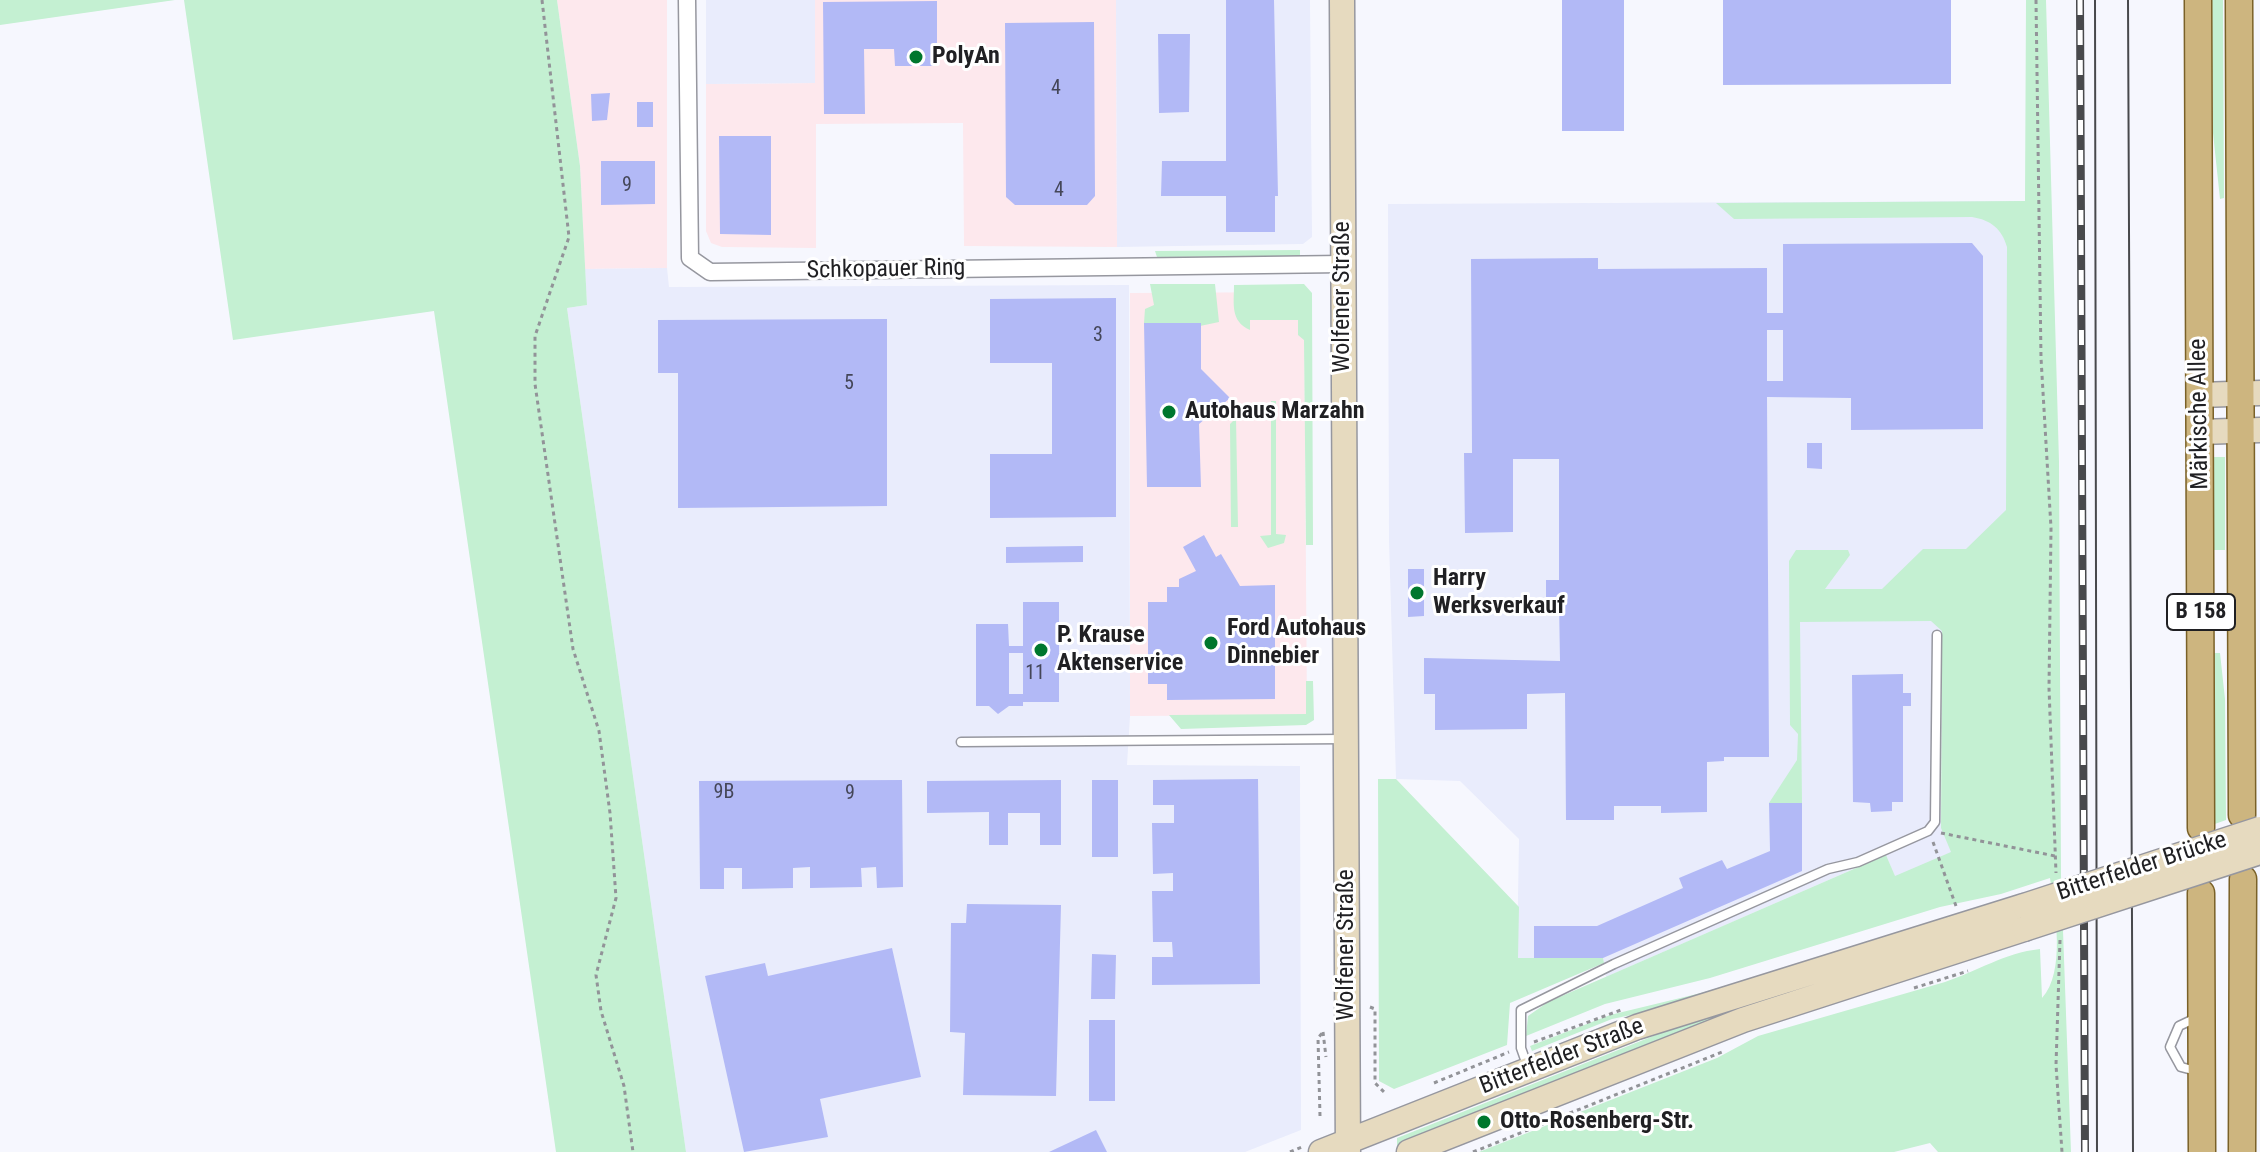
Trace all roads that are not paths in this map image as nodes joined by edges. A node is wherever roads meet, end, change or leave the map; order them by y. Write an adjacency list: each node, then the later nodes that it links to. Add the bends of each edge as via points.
1 (687, 0): 5 (street, Schkopauer Ring, via 690,258 710,272)
2 (1342, 0): 5 (main road, Wolfener Straße)
3 (2198, 0): 7 (main road, Märkische Allee / B 158)
4 (2239, 0): 6 (main road, Märkische Allee / B 158)
5 (1343, 264): 13 (main road, Wolfener Straße)
6 (2250, 394): 7 (main road); 8 (main road, Märkische Allee / B 158)
7 (2200, 395): 9 (main road, Märkische Allee / B 158)
8 (2250, 431): 9 (main road); 10 (main road, Märkische Allee / B 158)
9 (2201, 432): 11 (main road, Märkische Allee / B 158)
10 (2240, 564): 11 (main road, B 158); 15 (main road, Märkische Allee / B 158)
11 (2201, 565): 16 (main road, Märkische Allee / B 158)
12 (1937, 635): 24 (lane, via 1935,822 1928,831 1858,862 1828,869 1521,1010 1521,1048)
13 (1346, 739): 14 (lane); 26 (main road, Wolfener Straße)
14 (961, 742)
15 (2251, 822): 20 (main road, Bitterfelder Brücke, bridge)
16 (2201, 828)
17 (2260, 852): 20 (main road, Bitterfelder Brücke, bridge)
18 (2243, 879): 21 (main road)
19 (2201, 893): 29 (main road)
20 (2024, 918): 22 (main road, Bitterfelder Straße); 23 (main road, Bitterfelder Straße)
21 (2252, 955): 25 (main road)
22 (1808, 975): 23 (main road); 24 (main road, Bitterfelder Straße, via 1637,1027)
23 (1854, 987): 28 (main road, Bitterfelder Straße, via 1743,1020)
24 (1529, 1068): 26 (main road, Bitterfelder Straße)
25 (2247, 1142)
26 (1348, 1147): 27 (main road, Bitterfelder Straße)
27 (1321, 1152)
28 (1409, 1152)
29 (2202, 1152)

